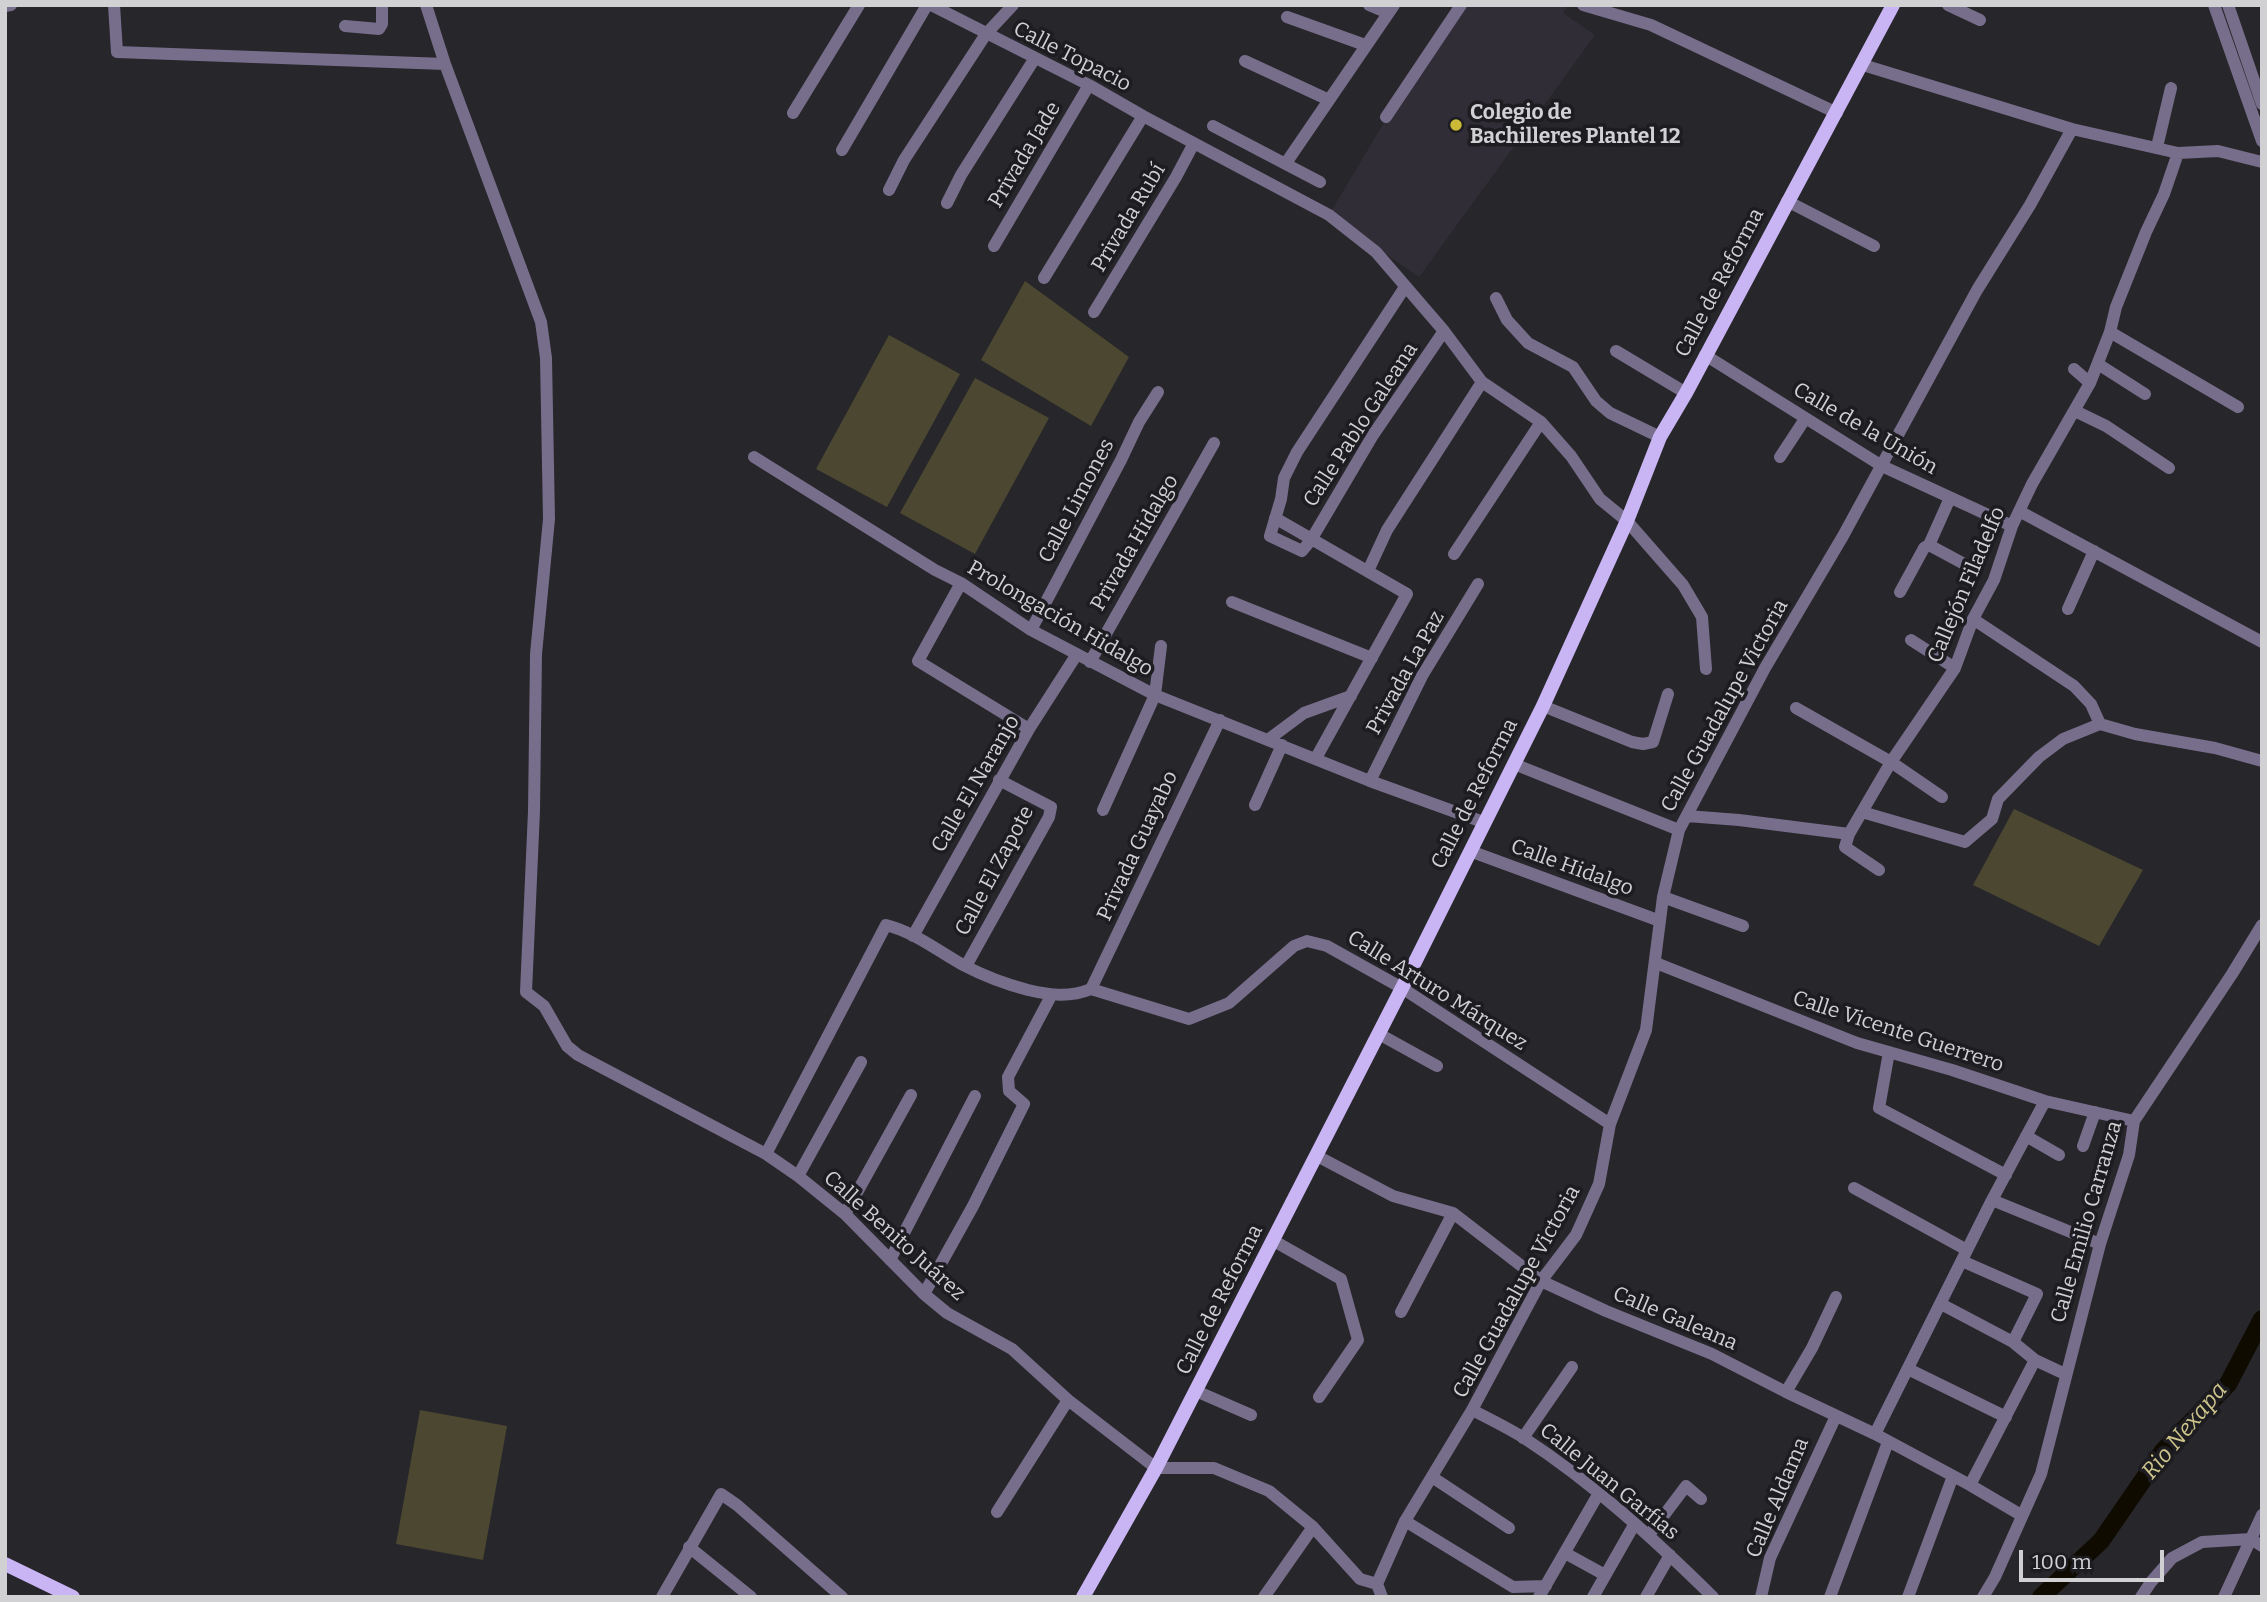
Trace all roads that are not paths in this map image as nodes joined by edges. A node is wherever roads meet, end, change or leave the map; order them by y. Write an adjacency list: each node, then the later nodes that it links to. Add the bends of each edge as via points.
1 (11, 5): 15 (street)
2 (114, 5): 24 (street, via 117,52)
3 (382, 5): 19 (street, via 379,29)
4 (426, 5): 24 (street)
5 (859, 5): 30 (street)
6 (929, 5): 20 (street, Calle Topacio); 39 (street)
7 (1013, 5): 20 (street)
8 (1369, 5): 16 (street)
9 (1461, 5): 33 (street)
10 (1583, 5): 31 (street, via 1651,24)
11 (1893, 5): 25 (main road, Calle de Reforma)
12 (1948, 5): 18 (street)
13 (2214, 5): 36 (street)
14 (2228, 5): 29 (street)
15 (5, 6)
16 (1391, 9): 21 (street)
17 (1287, 17): 21 (street)
18 (1980, 20)
19 (345, 26)
20 (986, 34): 22 (street, Calle Topacio); 44 (street)
21 (1365, 45): 28 (street)
22 (1035, 58): 26 (street, Calle Topacio); 46 (street)
23 (1245, 61): 28 (street)
24 (445, 64): 148 (street, Calle Benito Juárez, via 541,322 546,358 549,519 536,654 526,992 544,1006 566,1046 578,1055)
25 (1863, 65): 31 (main road, Calle de Reforma); 35 (street)
26 (1089, 85): 32 (street, Calle Topacio); 47 (street, Privada Jade)
27 (2171, 88): 38 (street)
28 (1329, 100): 42 (street)
29 (2262, 104)
30 (793, 113)
31 (1837, 113): 45 (main road, Calle de Reforma)
32 (1143, 116): 37 (street, Calle Topacio); 49 (street)
33 (1386, 117)
34 (1213, 126): 42 (street)
35 (2071, 128): 38 (street); 72 (street, Calle Guadalupe Victoria)
36 (2262, 141)
37 (1194, 143): 50 (street, Calle Topacio, via 1329,215 1376,252); 52 (street, Privada Rubí)
38 (2157, 147): 40 (street)
39 (842, 150)
40 (2178, 153): 41 (street, via 2218,151); 54 (street, Callejón Filadelfo)
41 (2262, 162)
42 (1286, 163): 43 (street)
43 (1320, 182)
44 (889, 190)
45 (1787, 201): 48 (street); 56 (main road, Calle de Reforma)
46 (947, 203)
47 (994, 246)
48 (1874, 246)
49 (1044, 278)
50 (1405, 287): 53 (street, Calle Topacio); 76 (street, via 1297,452 1284,478)
51 (1496, 298): 68 (street, via 1507,320 1528,343 1573,367 1610,413)
52 (1094, 312)
53 (1444, 331): 59 (street, Calle Topacio); 79 (street, Calle Pablo Galeana, via 1373,435)
54 (2110, 332): 57 (street, Callejón Filadelfo); 64 (street)
55 (1616, 351): 62 (street)
56 (1705, 355): 62 (main road, Calle de Reforma); 66 (street, Calle de la Unión)
57 (2098, 364): 60 (street, Callejón Filadelfo); 63 (street)
58 (2074, 369): 60 (street)
59 (1482, 382): 67 (street, Calle Topacio); 84 (street, via 1387,530)
60 (2090, 383): 65 (street, Callejón Filadelfo)
61 (1158, 391): 91 (street, Calle Limones)
62 (1686, 393): 68 (main road, Calle de Reforma)
63 (2146, 394)
64 (2238, 407)
65 (2075, 411): 73 (street); 75 (street, Callejón Filadelfo)
66 (1805, 419): 71 (street); 72 (street, Calle de la Unión)
67 (1541, 422): 77 (street, Calle Topacio, via 1600,499); 82 (street)
68 (1660, 437): 77 (main road, Calle de Reforma)
69 (1214, 443): 97 (street, Privada Hidalgo)
70 (754, 457): 85 (street, Prolongación Hidalgo)
71 (1780, 457)
72 (1882, 466): 74 (street, Calle de la Unión); 120 (street, Calle Guadalupe Victoria, via 1765,668)
73 (2169, 468)
74 (1950, 498): 78 (street, Calle de la Unión); 80 (street)
75 (2019, 512): 78 (street, Callejón Filadelfo); 81 (street)
76 (1275, 518): 79 (street); 79 (street, Calle Pablo Galeana, via 1270,536 1301,551)
77 (1627, 521): 99 (street, Calle Topacio, via 1683,585 1702,617); 103 (main road, Calle de Reforma)
78 (2012, 526): 90 (street, Callejón Filadelfo, via 1994,580)
79 (1311, 540): 84 (street)
80 (1929, 545): 83 (street); 87 (street)
81 (2094, 551): 89 (street); 93 (street)
82 (1454, 554)
83 (1968, 566)
84 (1368, 572): 96 (street, via 1407,594)
85 (961, 583): 91 (street, Prolongación Hidalgo); 107 (street, via 918,661)
86 (1478, 584): 115 (street, Privada La Paz, via 1422,676)
87 (1900, 592)
88 (1232, 602): 96 (street)
89 (2068, 609)
90 (1973, 619): 98 (street, Callejón Filadelfo); 106 (street, via 2074,686 2091,704)
91 (1031, 630): 95 (street, Prolongación Hidalgo)
92 (1911, 640): 98 (street)
93 (2262, 642)
94 (1161, 646): 101 (street)
95 (1076, 654): 97 (street, Prolongación Hidalgo); 107 (street, Calle El Naranjo)
96 (1372, 658): 102 (street)
97 (1090, 662): 101 (street, Prolongación Hidalgo)
98 (1955, 668): 112 (street, Callejón Filadelfo)
99 (1706, 669)
100 (1668, 694): 103 (street, via 1653,742 1643,744)
101 (1155, 695): 105 (street, Prolongación Hidalgo); 118 (street)
102 (1351, 696): 108 (street, via 1304,713); 110 (street)
103 (1543, 706): 113 (main road, Calle de Reforma)
104 (1796, 708): 112 (street)
105 (1220, 719): 108 (street, Prolongación Hidalgo); 134 (street, Privada Guayabo)
106 (2100, 724): 111 (street); 119 (street, via 2063,739 2039,757 1998,799 1992,819 1965,842)
107 (1029, 729): 114 (street, Calle El Naranjo)
108 (1269, 739): 109 (street, Prolongación Hidalgo)
109 (1282, 745): 110 (street, Prolongación Hidalgo); 117 (street)
110 (1316, 758): 115 (street, Prolongación Hidalgo)
111 (2262, 761)
112 (1891, 762): 116 (street); 119 (street, Callejón Filadelfo)
113 (1514, 764): 121 (main road, Calle de Reforma); 122 (street)
114 (999, 780): 130 (street, Calle El Naranjo); 132 (street, Calle El Zapote, via 1051,807)
115 (1370, 780): 121 (street, Prolongación Hidalgo)
116 (1942, 797)
117 (1255, 805)
118 (1103, 810)
119 (1862, 812): 123 (street, Callejón Filadelfo)
120 (1687, 816): 122 (street, Calle Guadalupe Victoria); 123 (street, via 1740,820)
121 (1483, 822): 124 (main road, Calle de Reforma)
122 (1679, 830): 126 (street, Calle Guadalupe Victoria)
123 (1847, 840): 125 (street)
124 (1470, 851): 127 (street, Calle Hidalgo); 133 (main road, Calle de Reforma)
125 (1878, 870)
126 (1663, 897): 127 (street, Calle Guadalupe Victoria); 129 (street)
127 (1660, 921): 131 (street, Calle Guadalupe Victoria)
128 (2262, 925): 144 (street, Calle Emilio Carranza)
129 (1743, 926)
130 (912, 936): 132 (street, Calle Arturo Márquez); 148 (street, Calle Arturo Márquez, via 886,925)
131 (1656, 962): 137 (street, Calle Vicente Guerrero); 145 (street, Calle Guadalupe Victoria, via 1646,1030)
132 (966, 966): 135 (street, Calle Arturo Márquez, via 1005,984)
133 (1402, 988): 134 (street, Calle Arturo Márquez, via 1327,946 1307,942 1294,946 1228,1003 1189,1020); 136 (main road, Calle de Reforma); 145 (street, Calle Arturo Márquez)
134 (1091, 989): 135 (street, Calle Arturo Márquez)
135 (1051, 996): 162 (street, via 1008,1077 1009,1091 1024,1104)
136 (1379, 1034): 139 (street); 150 (main road, Calle de Reforma)
137 (1889, 1052): 142 (street, Calle Vicente Guerrero); 152 (street, via 1879,1108)
138 (861, 1062): 151 (street)
139 (1437, 1066)
140 (911, 1095): 156 (street)
141 (975, 1097): 160 (street)
142 (2045, 1101): 143 (street, Calle Vicente Guerrero); 146 (street)
143 (2095, 1112): 144 (street, Calle Vicente Guerrero); 147 (street)
144 (2134, 1121): 158 (street, Calle Emilio Carranza, via 2129,1155)
145 (1609, 1124): 161 (street, Calle Guadalupe Victoria, via 1600,1184 1576,1235)
146 (2026, 1136): 149 (street); 152 (street)
147 (2083, 1146)
148 (766, 1154): 151 (street, Calle Benito Juárez)
149 (2059, 1154)
150 (1317, 1156): 155 (street, Calle Galeana, via 1393,1196); 157 (main road, Calle de Reforma)
151 (799, 1175): 156 (street, Calle Benito Juárez)
152 (2006, 1175): 154 (street)
153 (1854, 1188): 159 (street)
154 (1992, 1200): 158 (street); 159 (street)
155 (1453, 1213): 161 (street, Calle Galeana); 165 (street)
156 (845, 1214): 160 (street, Calle Benito Juárez)
157 (1274, 1241): 171 (main road, Calle de Reforma); 173 (street, via 1340,1279 1343,1286 1358,1340)
158 (2100, 1244): 170 (street, Calle Emilio Carranza)
159 (1964, 1256): 164 (street); 166 (street, via 2037,1294)
160 (890, 1261): 162 (street, Calle Benito Juárez)
161 (1541, 1281): 172 (street, Calle Galeana, via 1713,1354); 175 (street, Calle Guadalupe Victoria)
162 (924, 1294): 174 (street, Calle Benito Juárez, via 947,1313 1012,1349)
163 (1836, 1297): 172 (street)
164 (1941, 1304): 166 (street); 169 (street)
165 (1401, 1312)
166 (2013, 1342): 167 (street)
167 (2035, 1360): 170 (street); 178 (street)
168 (1572, 1367): 180 (street)
169 (1909, 1368): 178 (street); 179 (street)
170 (2065, 1374): 190 (street, Calle Emilio Carranza, via 2041,1474)
171 (1196, 1391): 176 (street); 182 (main road, Calle de Reforma)
172 (1786, 1392): 177 (street, Calle Galeana)
173 (1319, 1397)
174 (1069, 1399): 182 (street, Calle Benito Juárez); 188 (street)
175 (1472, 1410): 180 (street, Calle Juan Garfias); 184 (street, Calle Guadalupe Victoria)
176 (1251, 1415)
177 (1836, 1416): 179 (street, Calle Galeana); 215 (street, Calle Aldama, via 1770,1558)
178 (2006, 1417): 185 (street)
179 (1875, 1434): 181 (street, Calle Galeana)
180 (1523, 1438): 186 (street, Calle Juan Garfias)
181 (1888, 1442): 183 (street, Calle Galeana); 216 (street)
182 (1156, 1468): 193 (street, via 1214,1468 1269,1491); 209 (main road, Calle de Reforma)
183 (1953, 1476): 185 (street, Calle Galeana); 217 (street)
184 (1432, 1477): 191 (street, Calle Guadalupe Victoria); 194 (street)
185 (1970, 1485): 190 (street, Calle Galeana)
186 (1599, 1493): 192 (street, Calle Juan Garfias); 198 (street)
187 (1701, 1499): 195 (street, via 1686,1486)
188 (997, 1512)
189 (2262, 1515): 196 (street)
190 (2021, 1516): 218 (street, Calle Emilio Carranza)
191 (1405, 1521): 202 (street, Calle Guadalupe Victoria); 204 (street, via 1513,1587)
192 (1634, 1525): 195 (street, Calle Juan Garfias); 201 (street)
193 (1313, 1527): 202 (street, via 1360,1579); 210 (street)
194 (1509, 1528)
195 (1649, 1535): 199 (street, Calle Juan Garfias)
196 (2256, 1543): 219 (street, via 2202,1542 2172,1558); 220 (street)
197 (689, 1547): 203 (street, via 722,1494); 205 (street); 207 (street)
198 (1565, 1553): 201 (street); 204 (street)
199 (1671, 1555): 213 (street); 214 (street, Calle Juan Garfias)
200 (5, 1564): 206 (main road)
201 (1605, 1575): 212 (street)
202 (1377, 1584): 211 (street)
203 (824, 1591): 208 (street)
204 (1543, 1592)
205 (746, 1595)
206 (74, 1597)
207 (662, 1597)
208 (842, 1597)
209 (1083, 1597)
210 (1264, 1597)
211 (1381, 1597)
212 (1593, 1597)
213 (1646, 1597)
214 (1713, 1597)
215 (1761, 1597)
216 (1830, 1597)
217 (1908, 1597)
218 (1983, 1597)
219 (2141, 1597)
220 (2224, 1597)

